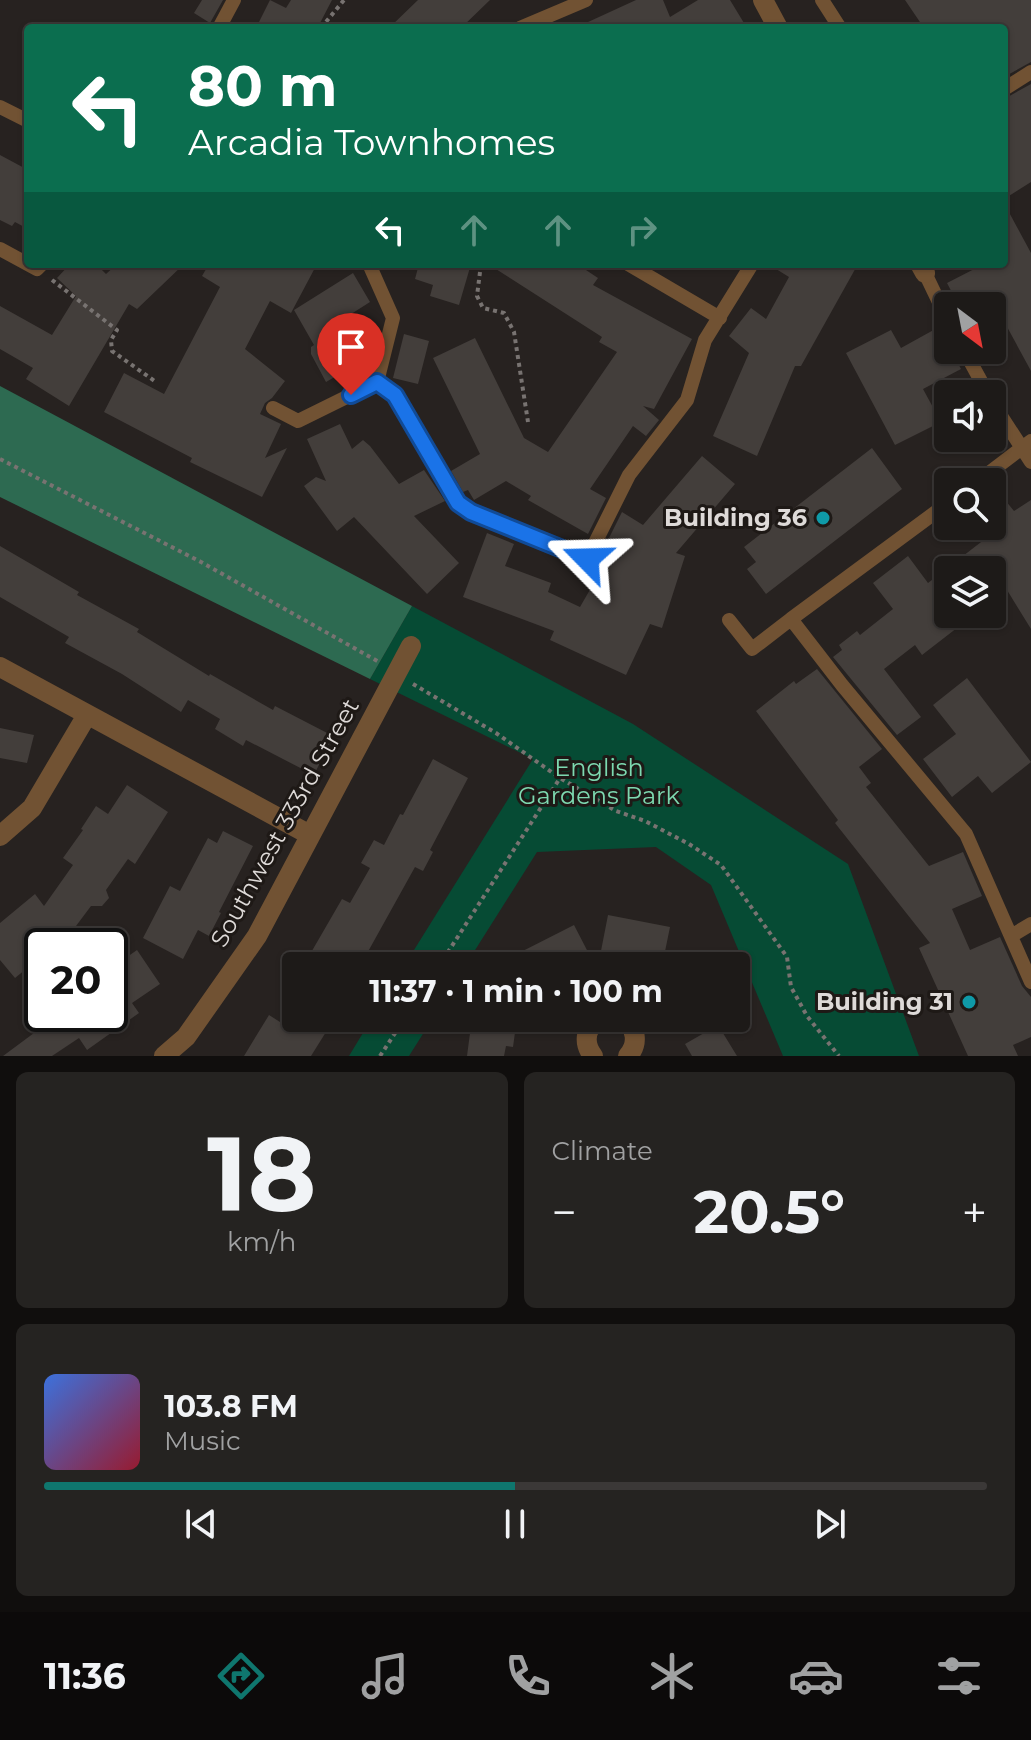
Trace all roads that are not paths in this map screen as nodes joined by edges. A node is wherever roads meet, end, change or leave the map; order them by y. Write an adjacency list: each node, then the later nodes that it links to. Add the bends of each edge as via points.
1 (234, 0): 5 (lane)
2 (586, 0): 6 (lane)
3 (763, 0): 7 (street)
4 (822, 0): 8 (lane)
5 (221, 24)
6 (529, 24)
7 (776, 24)
8 (837, 24)
9 (1031, 72): 10 (lane)
10 (1008, 86)
11 (0, 107): 12 (lane)
12 (24, 119)
13 (0, 249): 14 (lane)
14 (24, 259)
15 (370, 268): 21 (lane, via 393,318)
16 (635, 268): 20 (lane)
17 (750, 268): 20 (lane)
18 (922, 269): 19 (lane)
19 (934, 293)
20 (720, 318): 21 (lane, via 705,340 687,400 629,475 587,559 458,503 395,395)
21 (377, 382): 22 (lane, via 298,421)
22 (273, 408)
23 (1006, 419): 24 (lane)
24 (1027, 445): 25 (lane); 26 (lane)
25 (1031, 462)
26 (996, 468)
27 (934, 513): 28 (lane)
28 (791, 619): 29 (lane, via 752,649); 36 (lane, via 966,834)
29 (729, 620)
30 (411, 646): 33 (street, Southwest 333rd Street)
31 (0, 667): 32 (street)
32 (87, 715): 33 (street); 34 (street, via 32,808)
33 (310, 835): 40 (street, Southwest 333rd Street, via 257,936 186,1037)
34 (0, 836)
35 (1031, 924): 36 (lane)
36 (1011, 936): 37 (lane)
37 (1031, 982)
38 (587, 1032): 41 (street)
39 (634, 1032): 42 (street)
40 (164, 1056)
41 (593, 1056)
42 (628, 1056)

